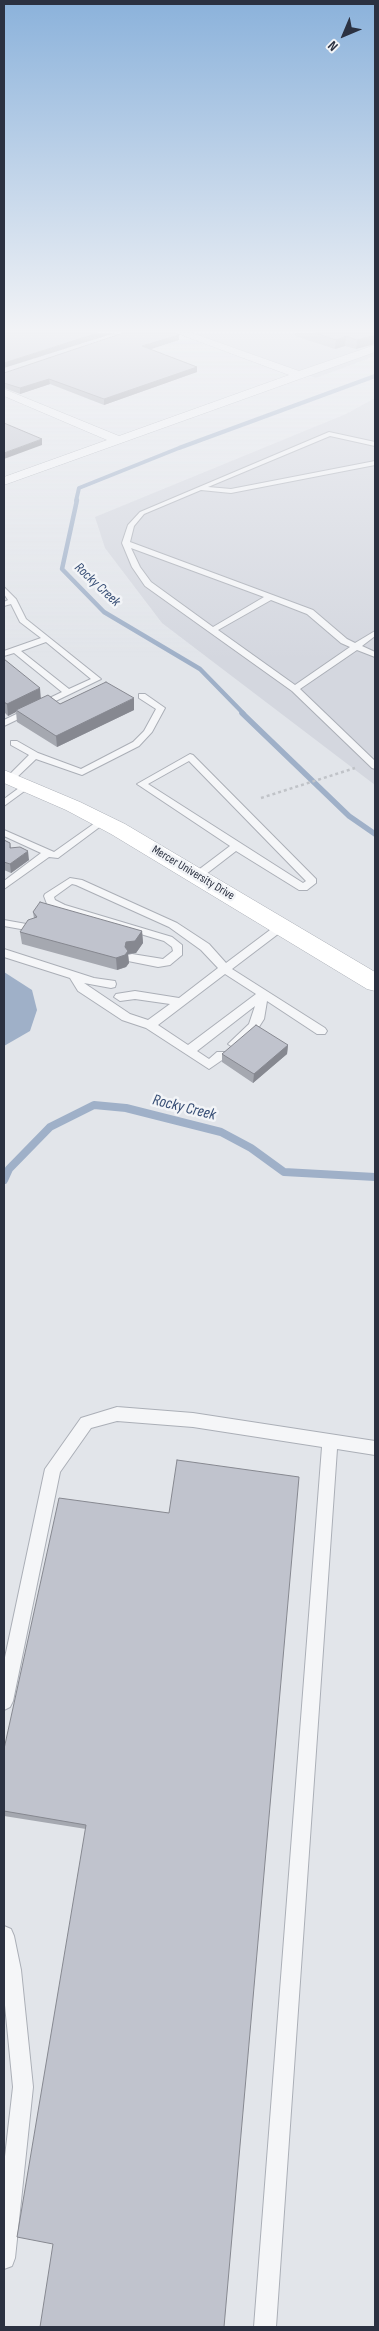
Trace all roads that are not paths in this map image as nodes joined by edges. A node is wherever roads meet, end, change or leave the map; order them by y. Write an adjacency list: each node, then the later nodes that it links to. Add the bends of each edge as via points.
1 (113, 442): 4 (street)
2 (310, 442): 5 (lane)
3 (375, 463): 5 (lane, via 231,491)
4 (4, 481)
5 (199, 488): 6 (lane, via 142,513 131,525)
6 (126, 543): 8 (lane); 11 (lane, via 136,567 148,584)
7 (4, 589): 9 (lane)
8 (270, 597): 11 (lane); 14 (lane, via 319,618 329,630)
9 (13, 600): 10 (lane); 13 (lane, via 23,620)
10 (4, 604)
11 (213, 630): 18 (lane)
12 (375, 633): 14 (lane)
13 (47, 639): 15 (lane); 19 (lane, via 97,680)
14 (355, 647): 17 (lane); 18 (lane)
15 (15, 650): 16 (lane); 19 (lane)
16 (4, 654)
17 (375, 655)
18 (295, 689): 24 (lane)
19 (68, 692): 21 (lane)
20 (142, 696): 23 (lane, via 161,708 148,732 136,744 82,772)
21 (4, 724)
22 (14, 743): 23 (lane)
23 (35, 755): 25 (lane)
24 (375, 766)
25 (13, 780): 26 (lane); 27 (main road, Mercer University Drive)
26 (4, 803)
27 (102, 821): 31 (lane, via 55,856); 33 (main road, Mercer University Drive)
28 (4, 833): 29 (lane)
29 (29, 844): 31 (lane); 32 (lane)
30 (236, 846): 30 (lane, via 303,888 312,881 190,757 142,784); 33 (lane)
31 (48, 853): 34 (lane)
32 (16, 854)
33 (197, 876): 36 (main road, Mercer University Drive)
34 (4, 886)
35 (4, 923): 37 (lane)
36 (282, 926): 40 (lane); 42 (main road, Mercer University Drive)
37 (32, 928)
38 (4, 953): 41 (lane)
39 (132, 958): 40 (lane, via 166,962 178,952 177,945 168,939 61,907 51,902 49,896 70,881 78,882 173,925 205,948)
40 (225, 969): 45 (lane); 46 (lane)
41 (73, 975): 43 (lane); 47 (lane, via 82,988 126,1017)
42 (375, 983)
43 (109, 989)
44 (122, 993): 46 (lane)
45 (263, 994): 48 (lane); 49 (lane); 49 (lane, via 253,1027 210,1065)
46 (182, 1002): 47 (lane)
47 (150, 1025): 49 (lane)
48 (320, 1031)
49 (189, 1051)
50 (330, 1442): 51 (lane); 52 (lane, via 193,1420 118,1414 86,1423 54,1469); 55 (lane)
51 (375, 1448)
52 (4, 1701)
53 (4, 1936): 54 (lane, via 11,1970 23,2087)
54 (4, 2258)
55 (265, 2327)

